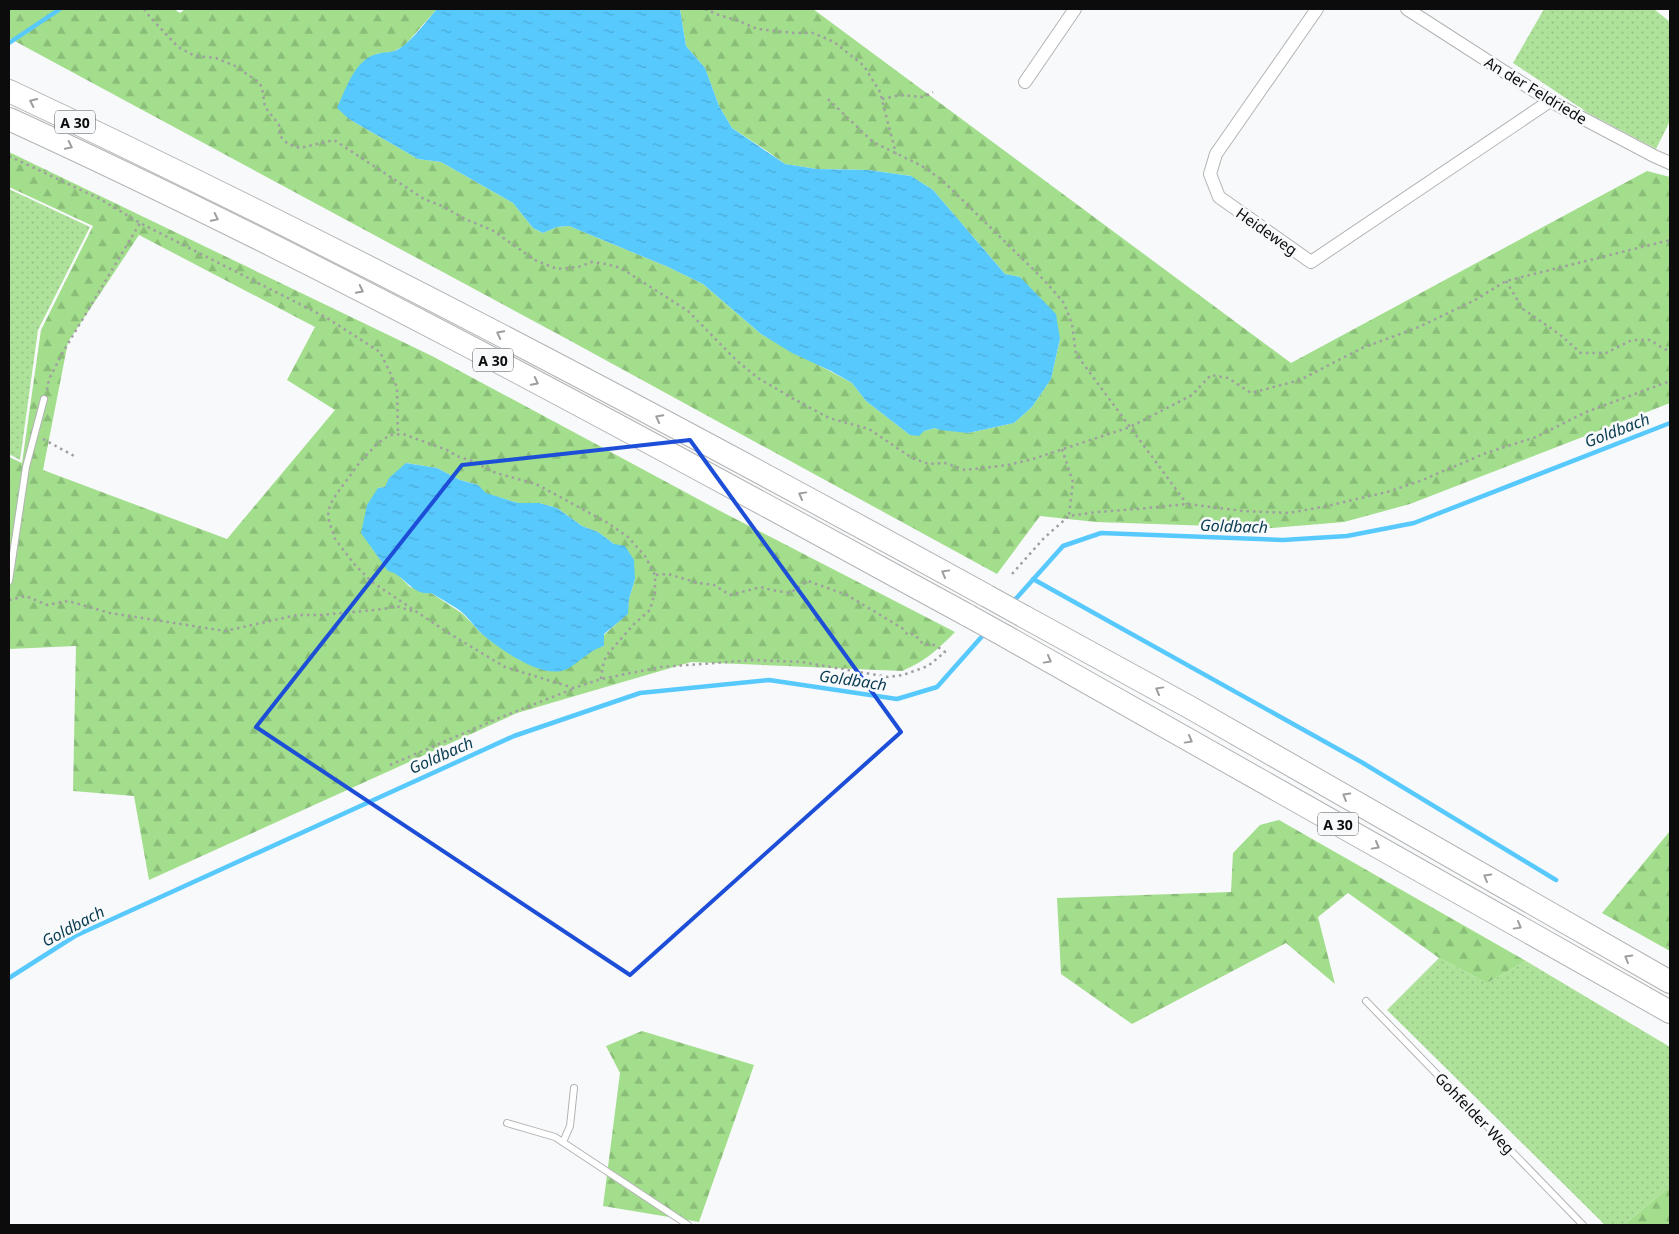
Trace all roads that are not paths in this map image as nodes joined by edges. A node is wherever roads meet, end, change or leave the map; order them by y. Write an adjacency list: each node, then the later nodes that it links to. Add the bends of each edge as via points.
1 (1075, 9): 4 (street)
2 (1317, 9): 6 (street, Heideweg, via 1216,154 1210,174 1219,197 1311,262)
3 (1407, 9): 6 (street, An der Feldriede)
4 (1025, 82)
5 (9, 91): 11 (highway, A 30, one-way to 5, bridge, via 1191,708 771,477 446,306)
6 (1550, 101): 8 (street, An der Feldriede)
7 (9, 118): 13 (highway, A 30, one-way to 13, bridge, via 389,305 590,410 1005,636)
8 (1670, 163)
9 (44, 399): 10 (lane, via 26,467)
10 (9, 581)
11 (1670, 982)
12 (1366, 1001): 18 (lane, Gohfelder Weg)
13 (1670, 1012)
14 (574, 1088): 16 (lane, via 570,1126)
15 (507, 1123): 16 (lane)
16 (564, 1142): 17 (lane)
17 (688, 1225)
18 (1583, 1225)

